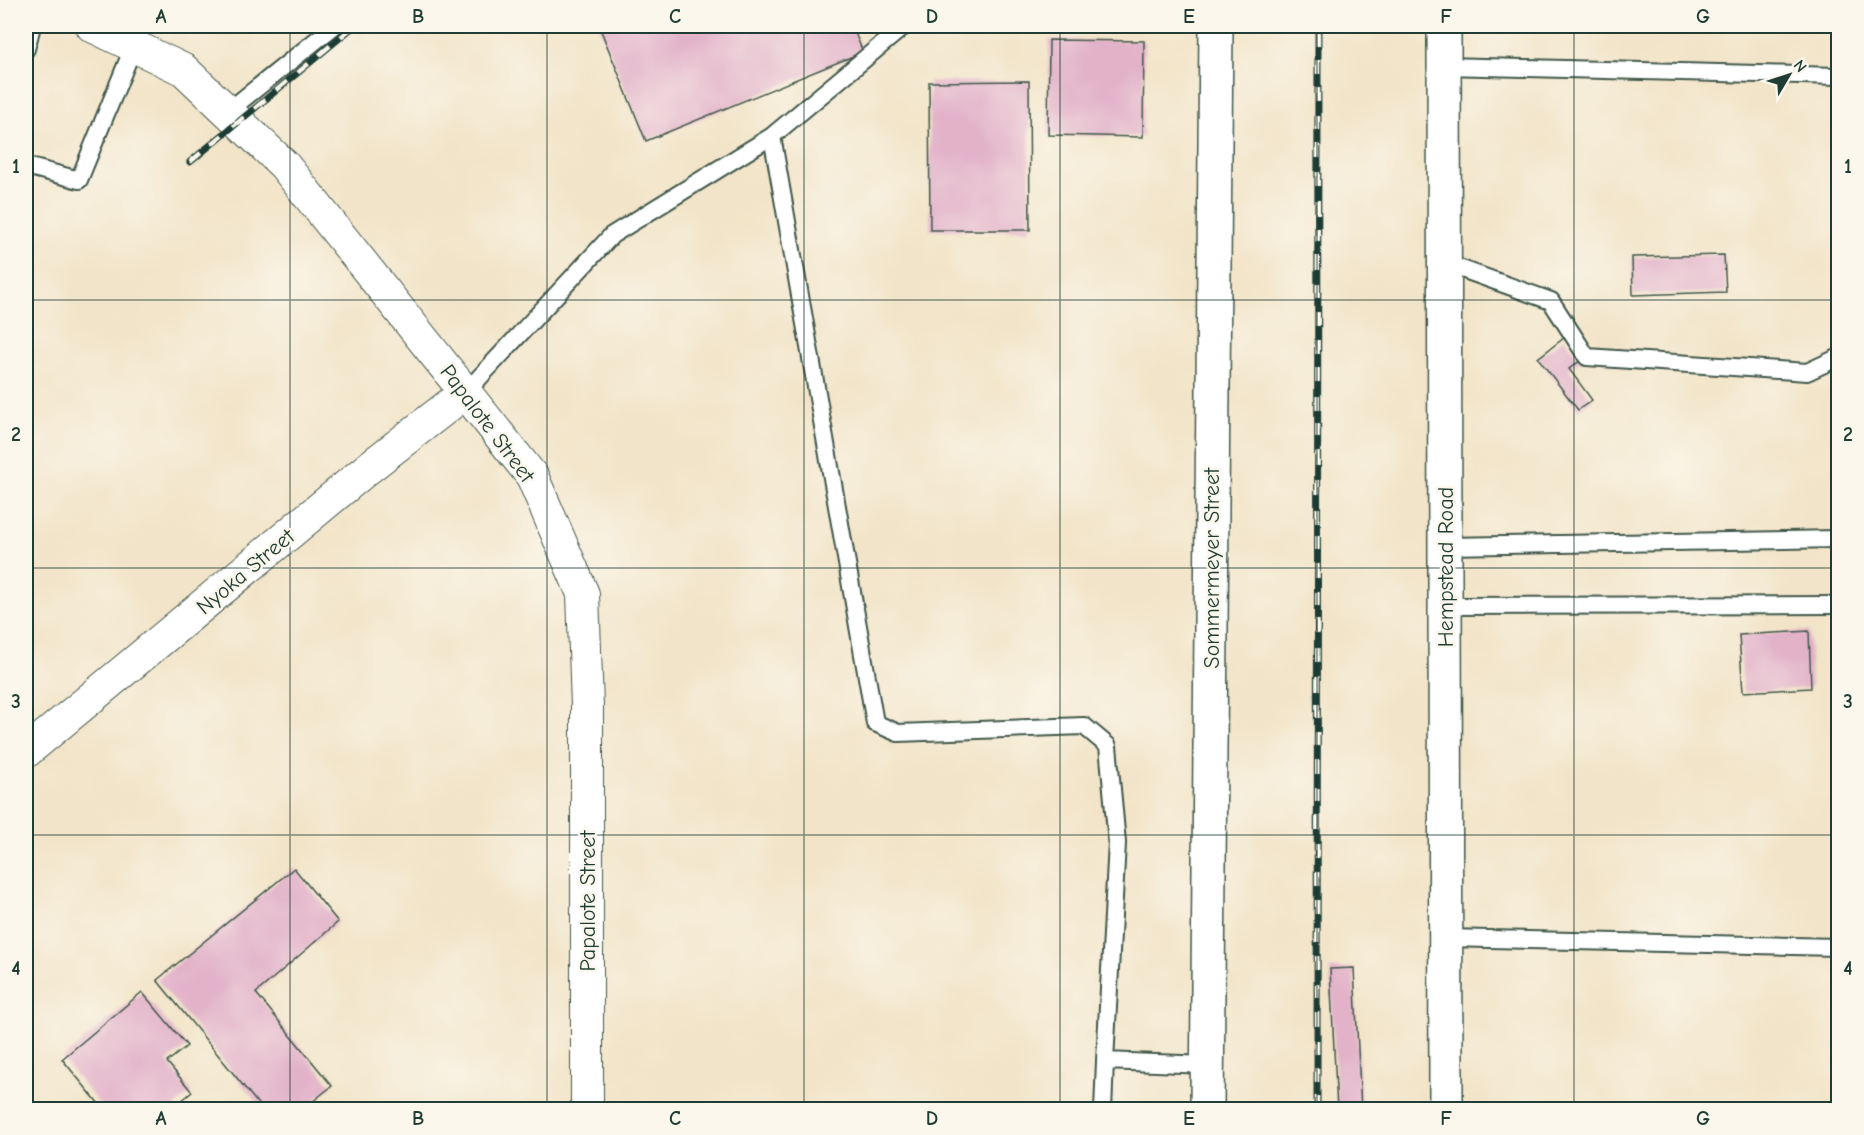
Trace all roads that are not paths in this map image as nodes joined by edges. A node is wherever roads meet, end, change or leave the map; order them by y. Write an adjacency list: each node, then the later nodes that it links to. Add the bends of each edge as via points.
1 (32, 26): 8 (lane)
2 (92, 26): 7 (street, Papalote Street)
3 (334, 26): 11 (lane)
4 (904, 26): 12 (lane)
5 (1216, 26): 25 (main road, Sommermeyer Street)
6 (1444, 26): 9 (main road, Hempstead Road)
7 (138, 35): 11 (street, Papalote Street, via 184,70); 13 (lane, via 79,180)
8 (26, 49)
9 (1444, 66): 10 (lane); 14 (main road, Hempstead Road)
10 (1839, 76)
11 (227, 112): 16 (street, Papalote Street, via 284,165)
12 (772, 136): 16 (lane, via 612,234); 24 (lane, via 875,723 898,733 1084,726 1108,746 1117,843)
13 (26, 166)
14 (1445, 263): 15 (lane, via 1551,301 1587,357 1807,372); 18 (main road, Hempstead Road)
15 (1835, 359)
16 (466, 392): 21 (street, Nyoka Street); 26 (street, Papalote Street, via 532,476 583,594 587,706)
17 (1839, 539): 18 (lane)
18 (1445, 546): 20 (main road, Hempstead Road)
19 (1839, 605): 20 (lane)
20 (1445, 606): 22 (main road, Hempstead Road)
21 (26, 752)
22 (1446, 938): 23 (lane); 29 (main road, Hempstead Road)
23 (1839, 946)
24 (1105, 1061): 25 (lane); 27 (lane)
25 (1207, 1065): 28 (main road, Sommermeyer Street)
26 (579, 1109)
27 (1103, 1110)
28 (1207, 1110)
29 (1446, 1110)

